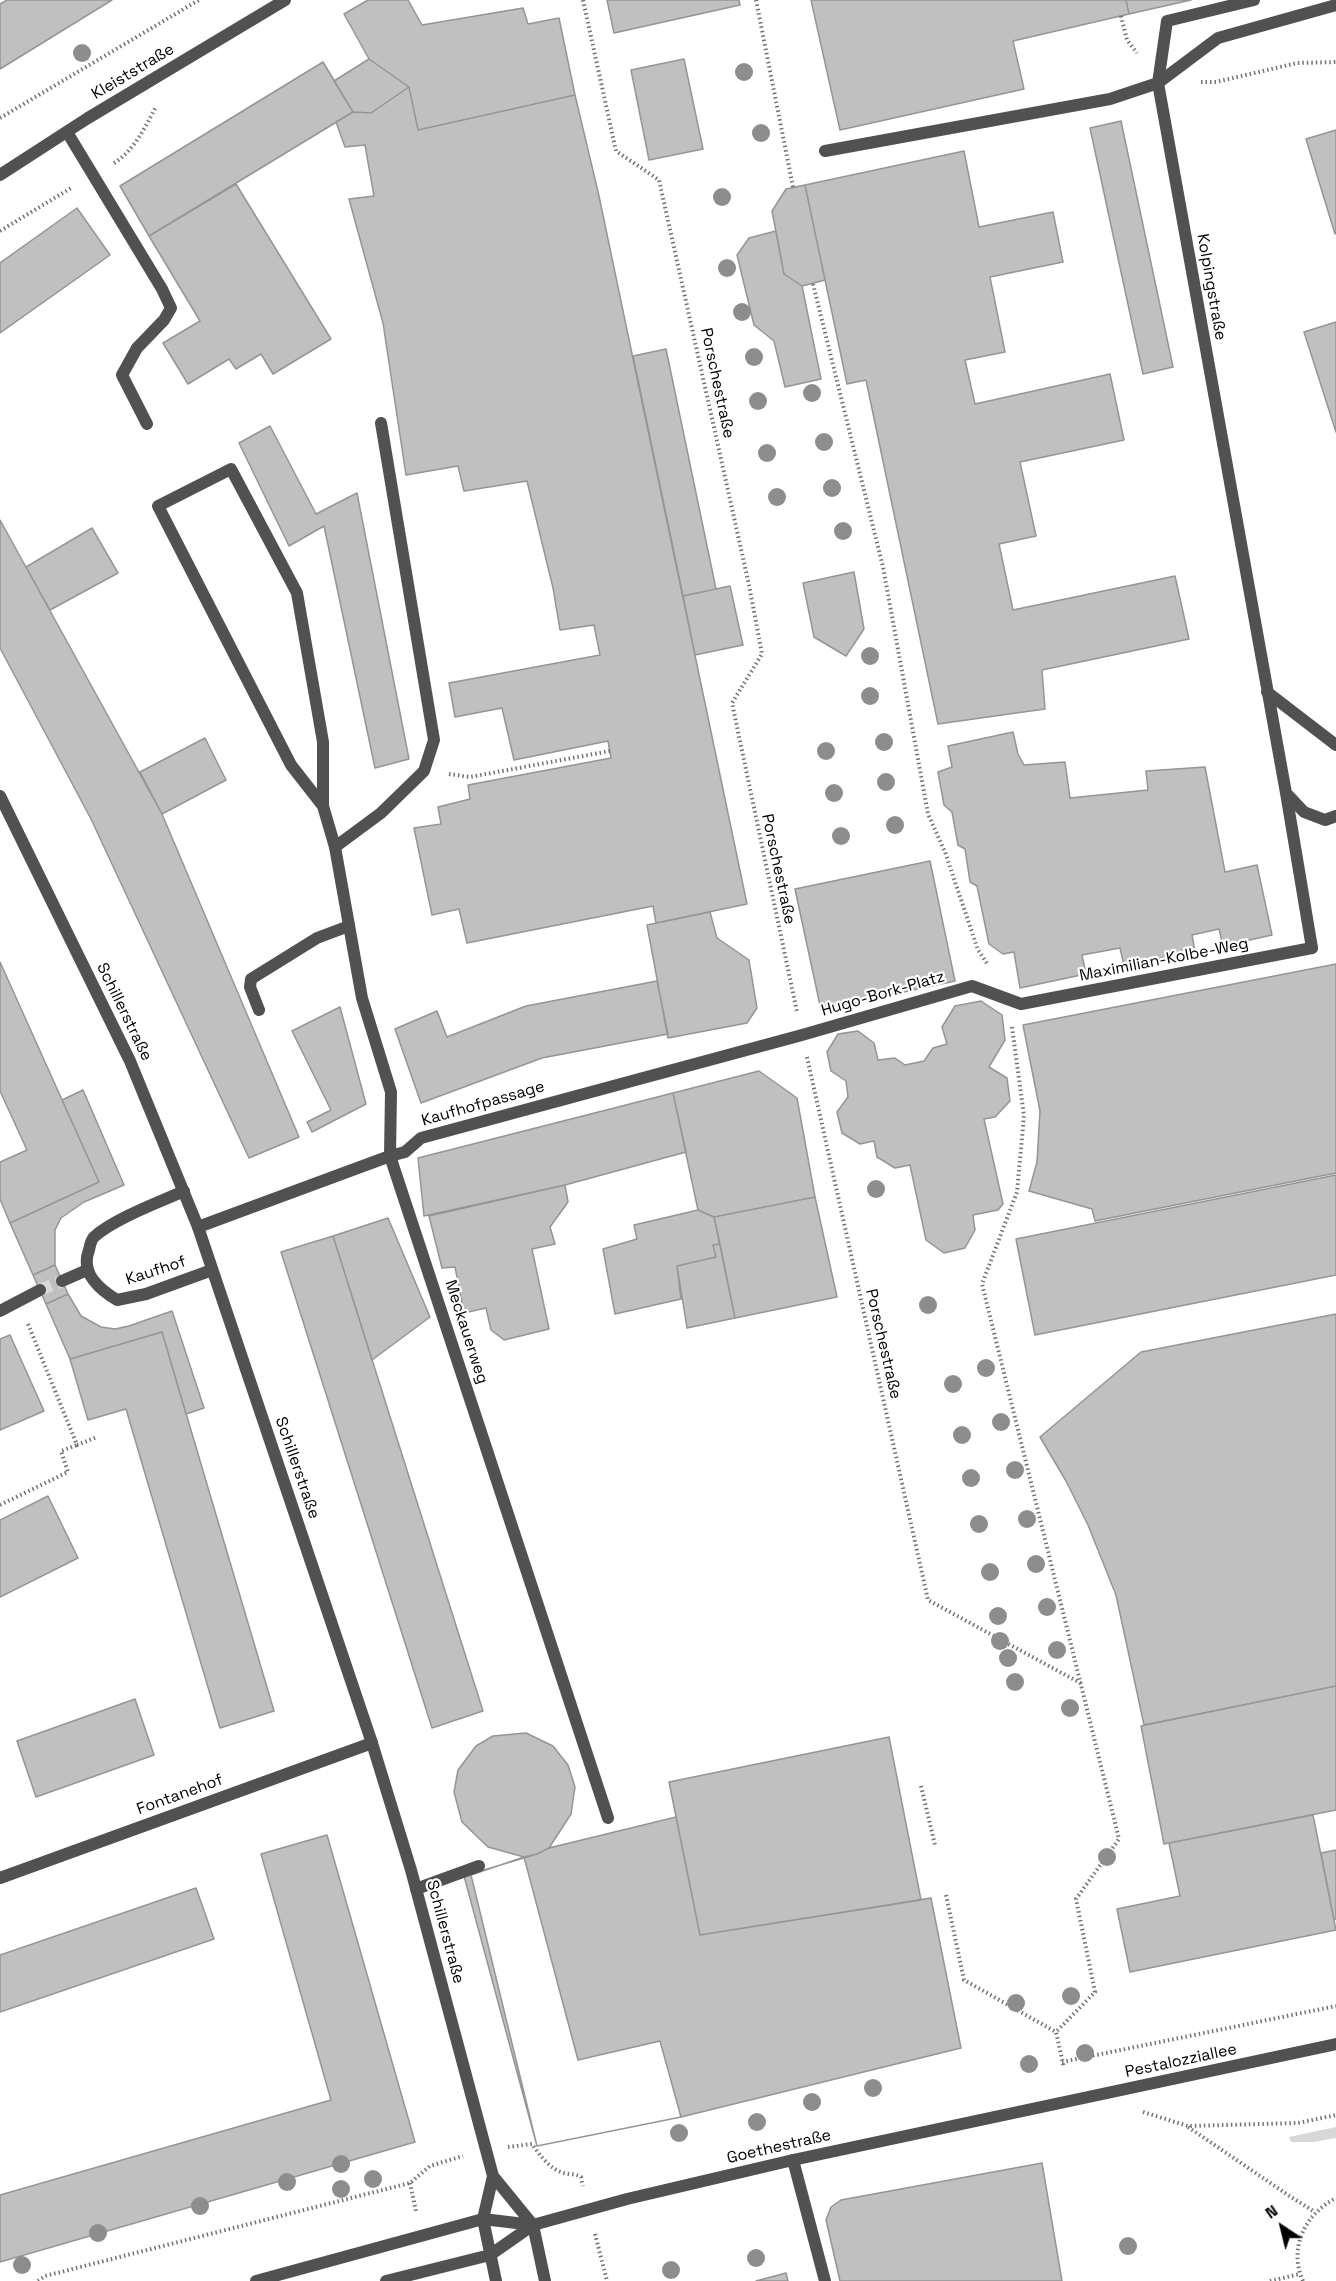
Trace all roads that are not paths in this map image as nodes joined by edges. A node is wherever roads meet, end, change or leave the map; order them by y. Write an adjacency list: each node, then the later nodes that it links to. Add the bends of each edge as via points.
1 (285, 0): 5 (street, Kleiststraße)
2 (1254, 0): 4 (street, Kolpingstraße, via 1167,21)
3 (1336, 5): 4 (street, via 1218,38)
4 (1158, 83): 6 (street, via 1110,99); 10 (street, Kolpingstraße)
5 (67, 132): 7 (street, Kleiststraße); 9 (street, via 171,308 137,348 122,375)
6 (825, 151)
7 (0, 175)
8 (381, 423): 16 (street, via 434,740 424,771 381,813)
9 (147, 424)
10 (1267, 692): 11 (street); 12 (street, Kolpingstraße)
11 (1336, 745)
12 (1286, 793): 15 (street, via 1304,812 1325,820); 18 (street, Kolpingstraße)
13 (0, 796): 23 (street, Schillerstraße, via 130,1061)
14 (323, 806): 14 (street, via 323,742 297,593 231,469 158,506 291,765); 16 (street, Meckauerweg)
15 (1336, 816)
16 (335, 847): 17 (street, Meckauerweg)
17 (349, 926): 20 (street, via 317,938 251,979); 22 (street, Meckauerweg, via 362,998 391,1092)
18 (1312, 948): 19 (street, Maximilian-Kolbe-Weg)
19 (1022, 1004): 21 (street, Hugo-Bork-Platz, via 972,986)
20 (259, 1010)
21 (753, 1048): 22 (street, Kaufhofpassage, via 421,1138 405,1152)
22 (390, 1156): 24 (street, Kaufhofpassage); 31 (street, Meckauerweg)
23 (184, 1191): 24 (street, Schillerstraße); 25 (street, via 123,1218 93,1238 86,1258)
24 (198, 1227): 26 (street, Schillerstraße)
25 (87, 1270): 26 (street, Kaufhof, via 99,1289 117,1300 146,1294); 27 (street)
26 (212, 1270): 30 (street, Schillerstraße)
27 (62, 1281)
28 (40, 1290): 29 (street)
29 (0, 1311)
30 (372, 1743): 33 (street, Fontanehof); 34 (street, Schillerstraße)
31 (608, 1818)
32 (479, 1866): 34 (street)
33 (0, 1878)
34 (416, 1890): 38 (street, Schillerstraße)
35 (1336, 2044): 36 (street, Pestalozziallee)
36 (1034, 2109): 37 (street, Goethestraße)
37 (793, 2160): 40 (street, Goethestraße); 46 (street)
38 (493, 2176): 39 (street, Schillerstraße); 40 (street, Schillerstraße)
39 (483, 2219): 40 (street, Goethestraße); 41 (street, Schillerstraße); 42 (street, Goethestraße)
40 (533, 2225): 41 (street, Goethestraße); 45 (street, Schillerstraße)
41 (490, 2255): 43 (street, Goethestraße); 44 (street, Schillerstraße)
42 (256, 2281)
43 (386, 2281)
44 (496, 2281)
45 (545, 2281)
46 (825, 2281)

